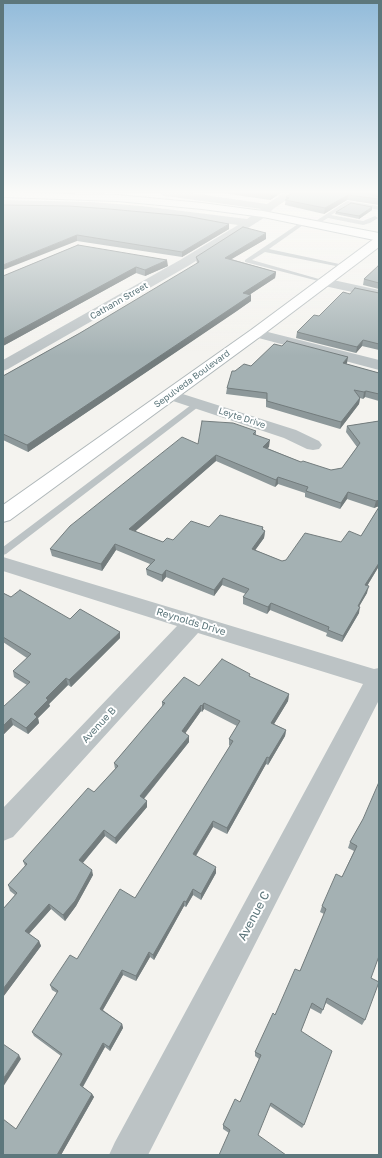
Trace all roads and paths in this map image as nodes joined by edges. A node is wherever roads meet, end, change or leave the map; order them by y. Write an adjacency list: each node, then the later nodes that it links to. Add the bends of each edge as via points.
1 (211, 247): 6 (street, Cathann Street)
2 (269, 247): 4 (lane)
3 (371, 247): 7 (main road, Sepulveda Boulevard)
4 (264, 250): 7 (lane); 8 (lane, via 247,261)
5 (169, 261): 6 (street)
6 (184, 264): 12 (street, Cathann Street)
7 (344, 267): 8 (main road, Sepulveda Boulevard)
8 (324, 282): 9 (street); 10 (main road, Sepulveda Boulevard)
9 (379, 294)
10 (256, 333): 11 (street); 13 (main road, Sepulveda Boulevard)
11 (379, 365)
12 (3, 366)
13 (170, 395): 14 (street, Leyte Drive); 16 (main road, Sepulveda Boulevard)
14 (198, 404): 15 (street, Leyte Drive, via 290,434); 17 (lane)
15 (313, 445)
16 (3, 515)
17 (3, 552)
18 (3, 564): 19 (street, Reynolds Drive)
19 (194, 623): 20 (street, Reynolds Drive); 21 (street, Avenue B)
20 (379, 679): 22 (street, Avenue C)
21 (3, 828)
22 (128, 1155)

